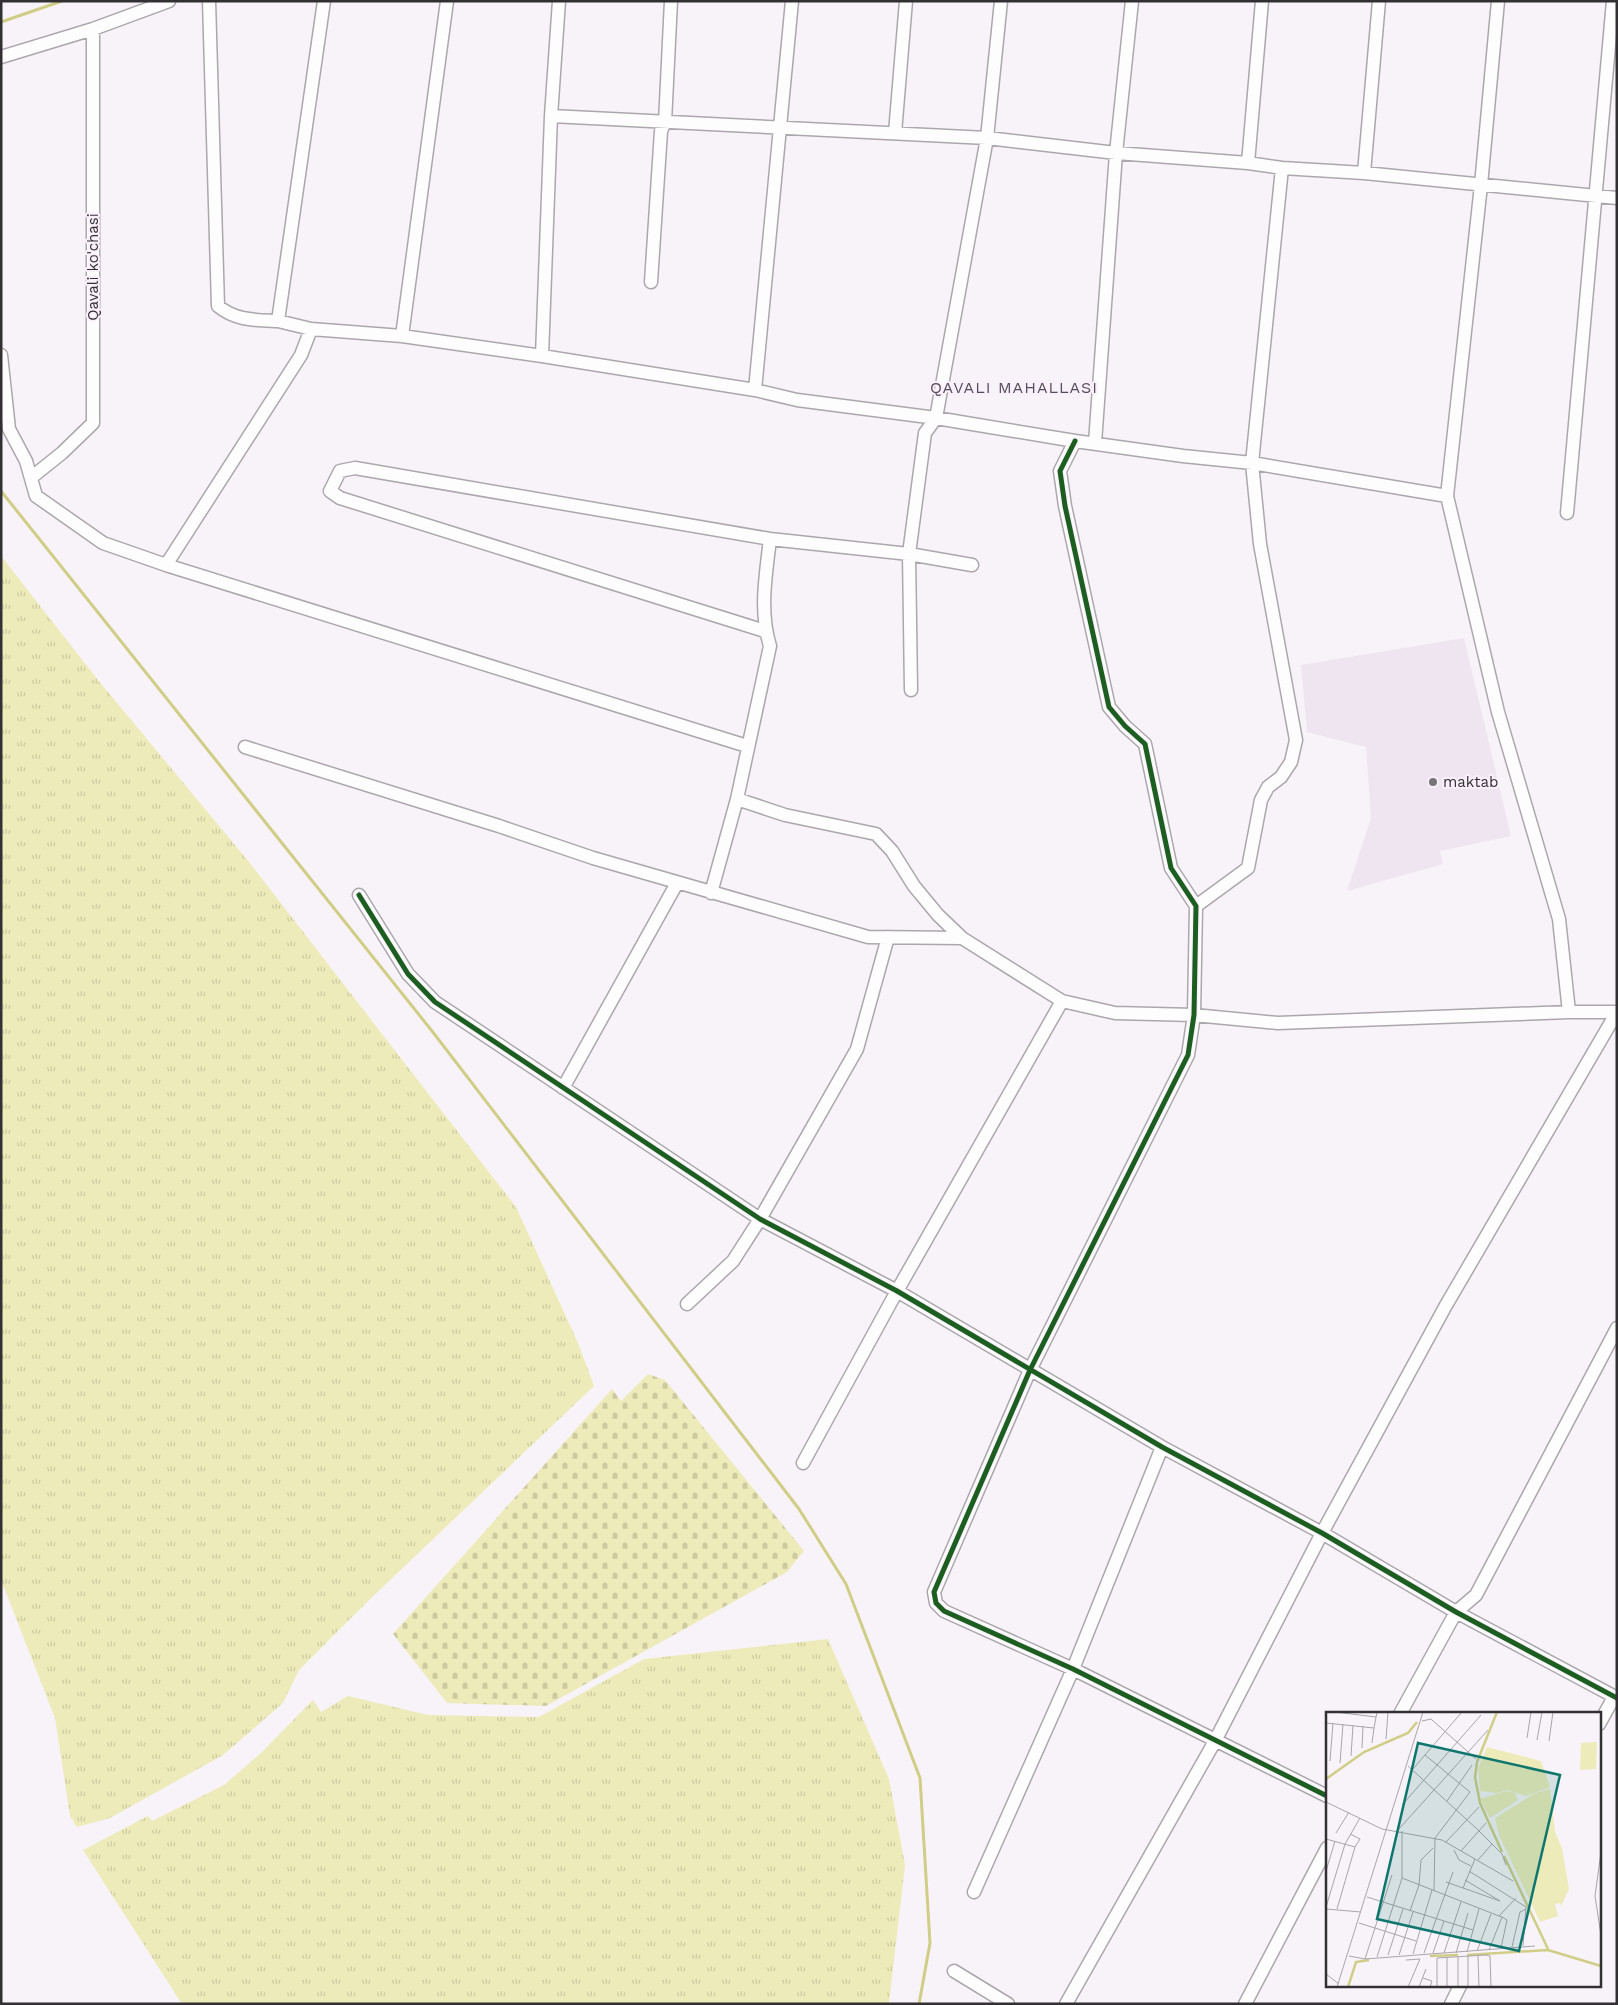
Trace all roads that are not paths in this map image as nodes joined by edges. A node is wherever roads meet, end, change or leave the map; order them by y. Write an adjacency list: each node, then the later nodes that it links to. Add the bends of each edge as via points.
1 (169, 1): 15 (street)
2 (208, 1): 30 (street, via 218,306 227,314 248,320)
3 (324, 1): 30 (street)
4 (447, 1): 32 (street)
5 (559, 1): 17 (street)
6 (671, 1): 18 (street)
7 (792, 1): 19 (street)
8 (906, 1): 20 (street)
9 (1000, 1): 21 (street)
10 (1132, 1): 22 (street)
11 (1262, 1): 23 (street)
12 (1380, 1): 25 (street)
13 (1498, 1): 26 (street)
14 (1613, 1): 27 (street)
15 (93, 29): 16 (street); 40 (street, Qavali ko'chasi, via 94,423)
16 (1, 57)
17 (551, 116): 18 (street); 34 (street)
18 (665, 122): 19 (street); 29 (street, via 661,131)
19 (781, 128): 20 (street); 35 (street)
20 (895, 133): 21 (street)
21 (987, 138): 22 (street); 36 (street)
22 (1116, 153): 23 (street); 38 (street)
23 (1248, 163): 24 (street)
24 (1282, 168): 25 (street); 39 (street)
25 (1364, 172): 26 (street)
26 (1481, 185): 27 (street); 41 (street)
27 (1595, 196): 28 (street); 42 (street)
28 (1617, 198)
29 (651, 282)
30 (278, 321): 31 (street)
31 (310, 329): 32 (street); 46 (street, via 301,356)
32 (402, 336): 34 (street)
33 (1, 355): 40 (street, via 9,429)
34 (542, 356): 35 (street)
35 (754, 390): 36 (street, via 797,400)
36 (936, 418): 37 (street); 44 (street, via 925,433)
37 (1075, 441): 38 (street); 55 (street, via 1060,471 1109,708 1145,744 1172,868)
38 (1095, 443): 39 (street)
39 (1252, 463): 41 (street); 55 (street, via 1260,544 1296,740 1291,762 1282,777 1268,787 1261,800 1248,868)
40 (32, 477): 46 (street, via 36,496 103,543)
41 (1447, 496): 59 (street, via 1498,712 1559,919)
42 (1567, 513)
43 (770, 539): 44 (street); 47 (street, via 763,594); 47 (street, via 354,468 340,471 330,491 340,498)
44 (909, 554): 45 (street); 48 (street)
45 (972, 565)
46 (166, 566): 49 (street)
47 (765, 632): 49 (street, via 770,646)
48 (911, 690)
49 (747, 746): 51 (street)
50 (245, 747): 52 (street)
51 (737, 799): 53 (street); 57 (street, via 785,814 876,834 892,851 914,886)
52 (677, 883): 53 (street); 62 (street)
53 (711, 892): 56 (street, via 868,937)
54 (358, 895): 62 (street, via 408,974 435,1002)
55 (1196, 906): 61 (street)
56 (888, 937): 57 (street); 63 (street, via 857,1048)
57 (962, 938): 58 (street)
58 (1062, 1001): 61 (street, via 1115,1013); 64 (street)
59 (1569, 1012): 60 (street); 61 (street, via 1278,1023)
60 (1617, 1012): 70 (street, via 1445,1307)
61 (1194, 1015): 67 (street, via 1188,1055)
62 (563, 1088): 63 (street)
63 (760, 1219): 64 (street); 65 (street, via 733,1261)
64 (897, 1291): 67 (street); 69 (street)
65 (687, 1304)
66 (1617, 1328): 71 (street, via 1476,1595)
67 (1030, 1370): 68 (street); 72 (street, via 934,1592 936,1603 944,1611)
68 (1162, 1447): 70 (street); 72 (street)
69 (803, 1463)
70 (1322, 1533): 71 (street); 76 (street)
71 (1456, 1612): 73 (street); 74 (street)
72 (1073, 1669): 76 (street); 79 (street)
73 (1615, 1697): 75 (street)
74 (1401, 1712)
75 (1600, 1722)
76 (1215, 1741): 77 (street); 83 (street)
77 (1326, 1796)
78 (1326, 1850): 84 (street)
79 (974, 1892)
80 (954, 1971): 82 (street)
81 (1459, 1988): 85 (street)
82 (1008, 2004)
83 (1066, 2004)
84 (1245, 2004)
85 (1451, 2004)

